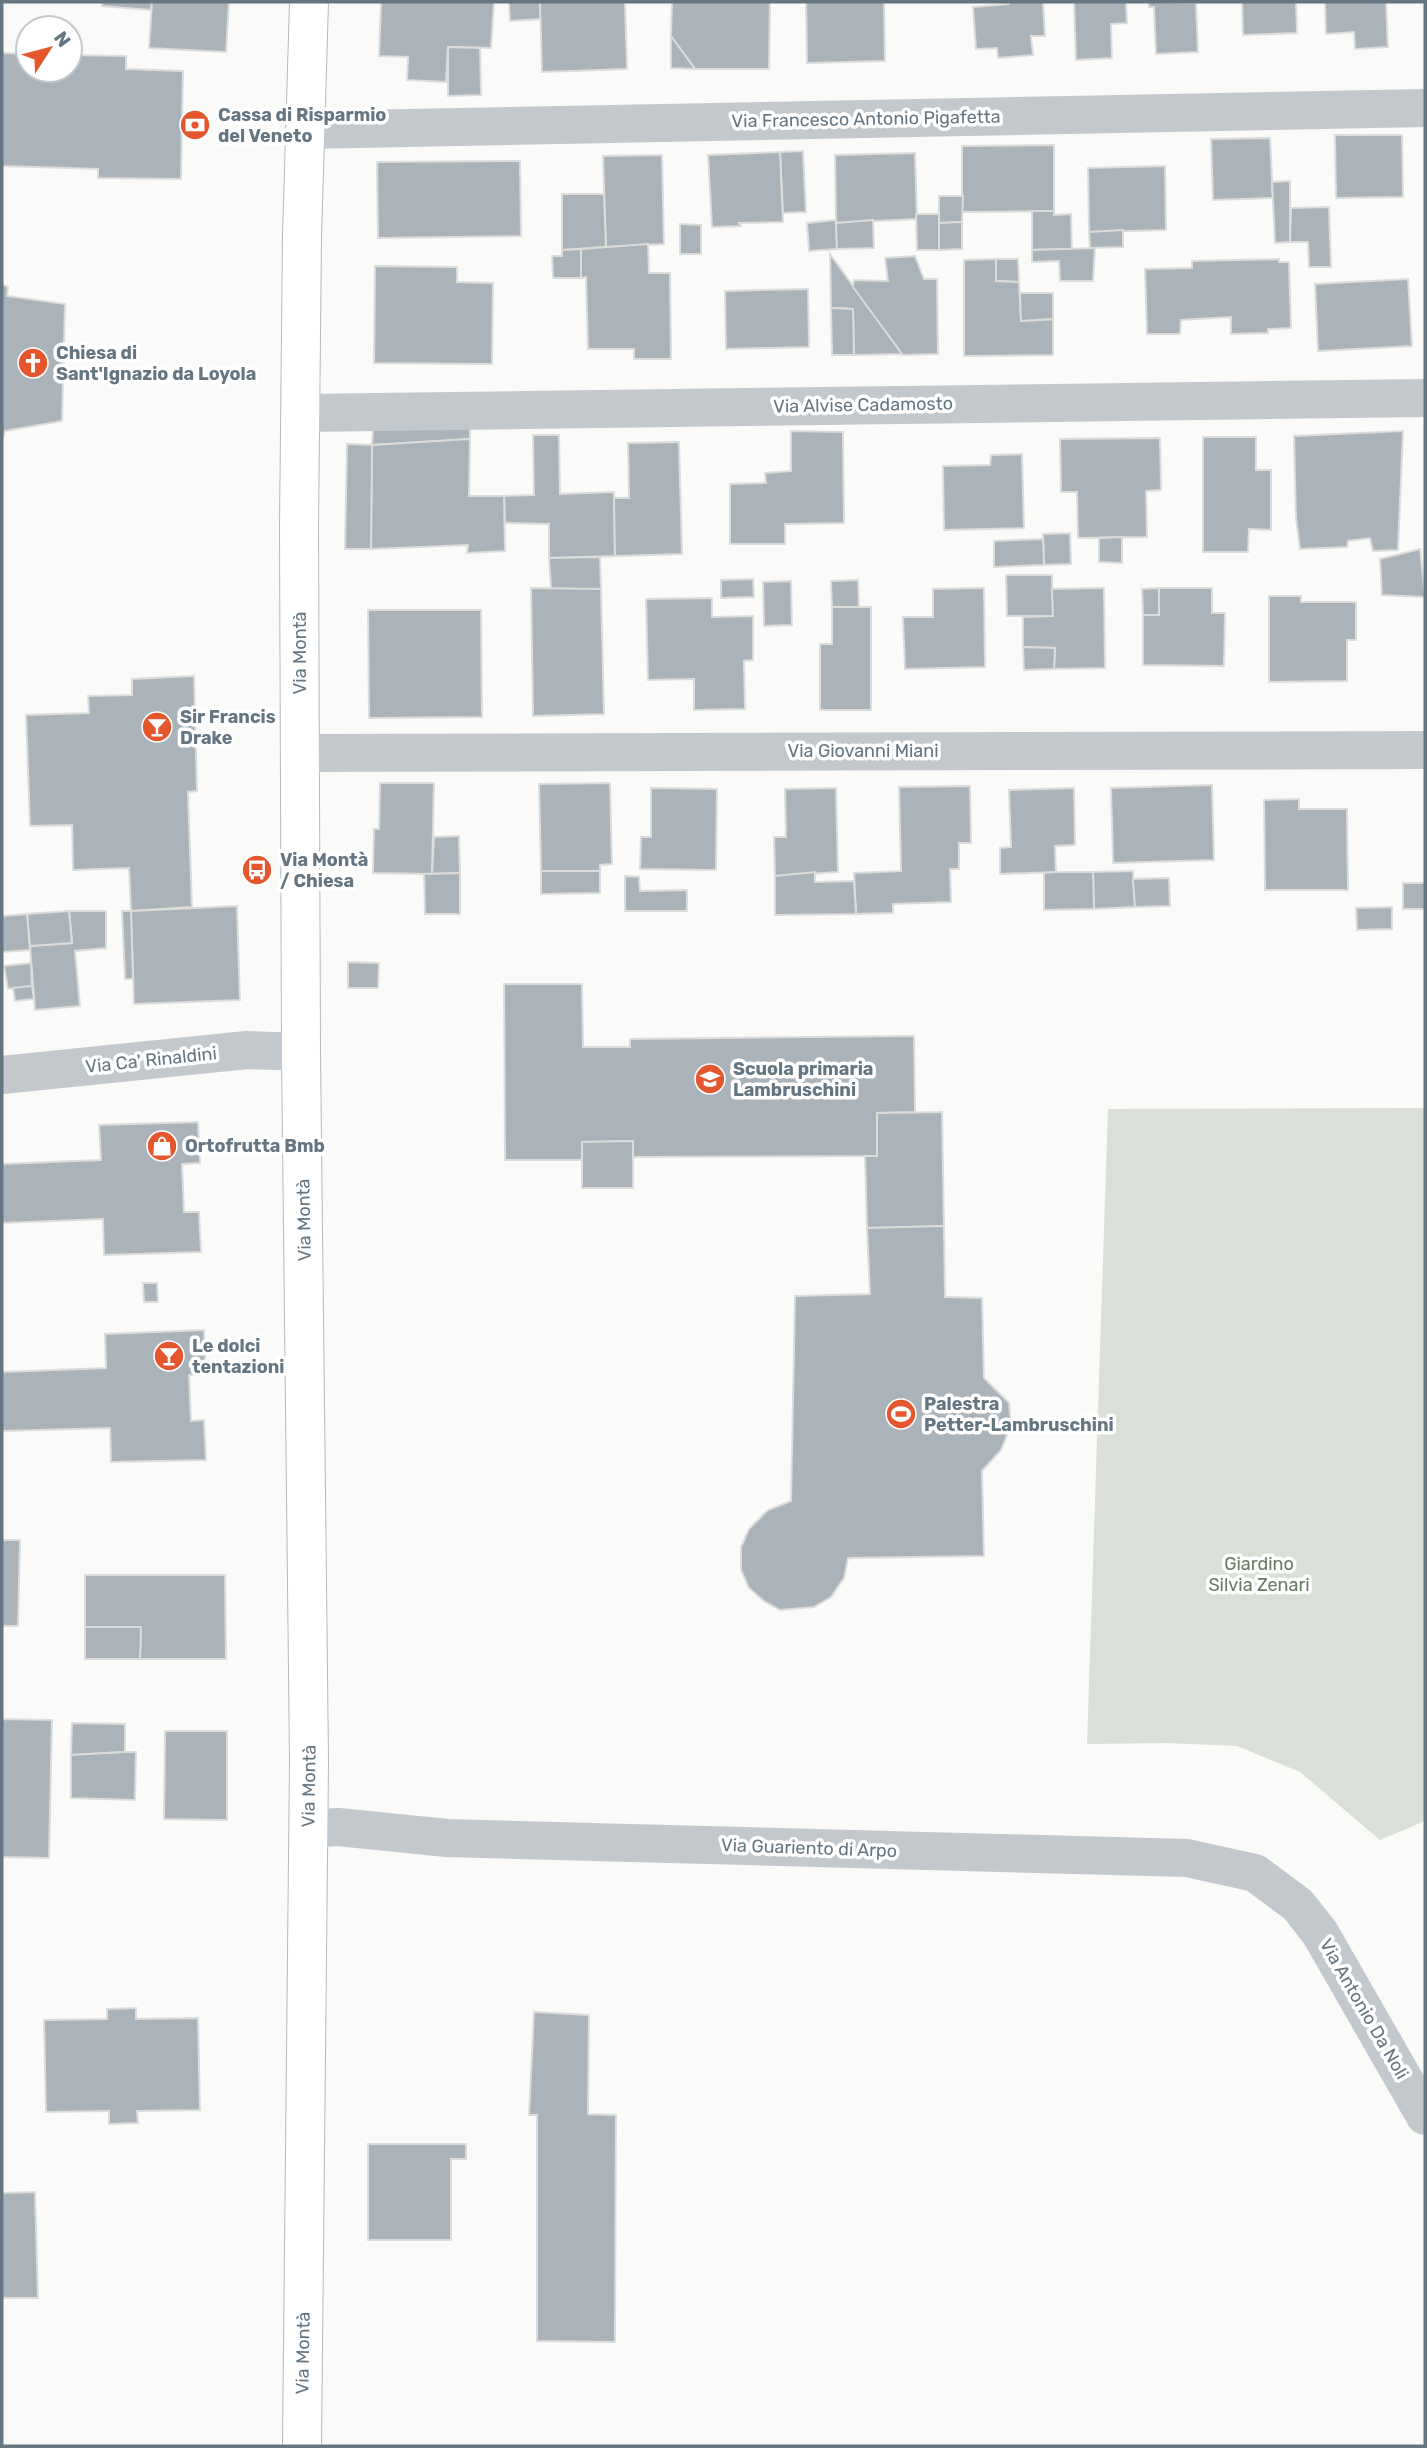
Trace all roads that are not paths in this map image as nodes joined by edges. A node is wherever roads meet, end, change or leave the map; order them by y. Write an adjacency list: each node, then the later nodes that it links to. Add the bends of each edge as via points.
1 (309, 2): 3 (main road, Via Montà)
2 (1425, 108): 3 (street, Via Francesco Antonio Pigafetta)
3 (306, 130): 5 (main road, Via Montà)
4 (1425, 398): 5 (street, Via Alvise Cadamosto)
5 (300, 412): 7 (main road, Via Montà)
6 (1425, 750): 7 (street, Via Giovanni Miani)
7 (300, 753): 8 (main road, Via Montà)
8 (301, 1052): 9 (street, Via Ca' Rinaldini, via 247,1050); 10 (main road, Via Montà)
9 (2, 1075)
10 (308, 1829): 11 (street, Via Guariento di Arpo, via 447,1838 1187,1858 1255,1873); 13 (main road, Via Montà)
11 (1298, 1905): 12 (street, Via Antonio Da Noli, via 1320,1933)
12 (1425, 2116)
13 (304, 2443)

